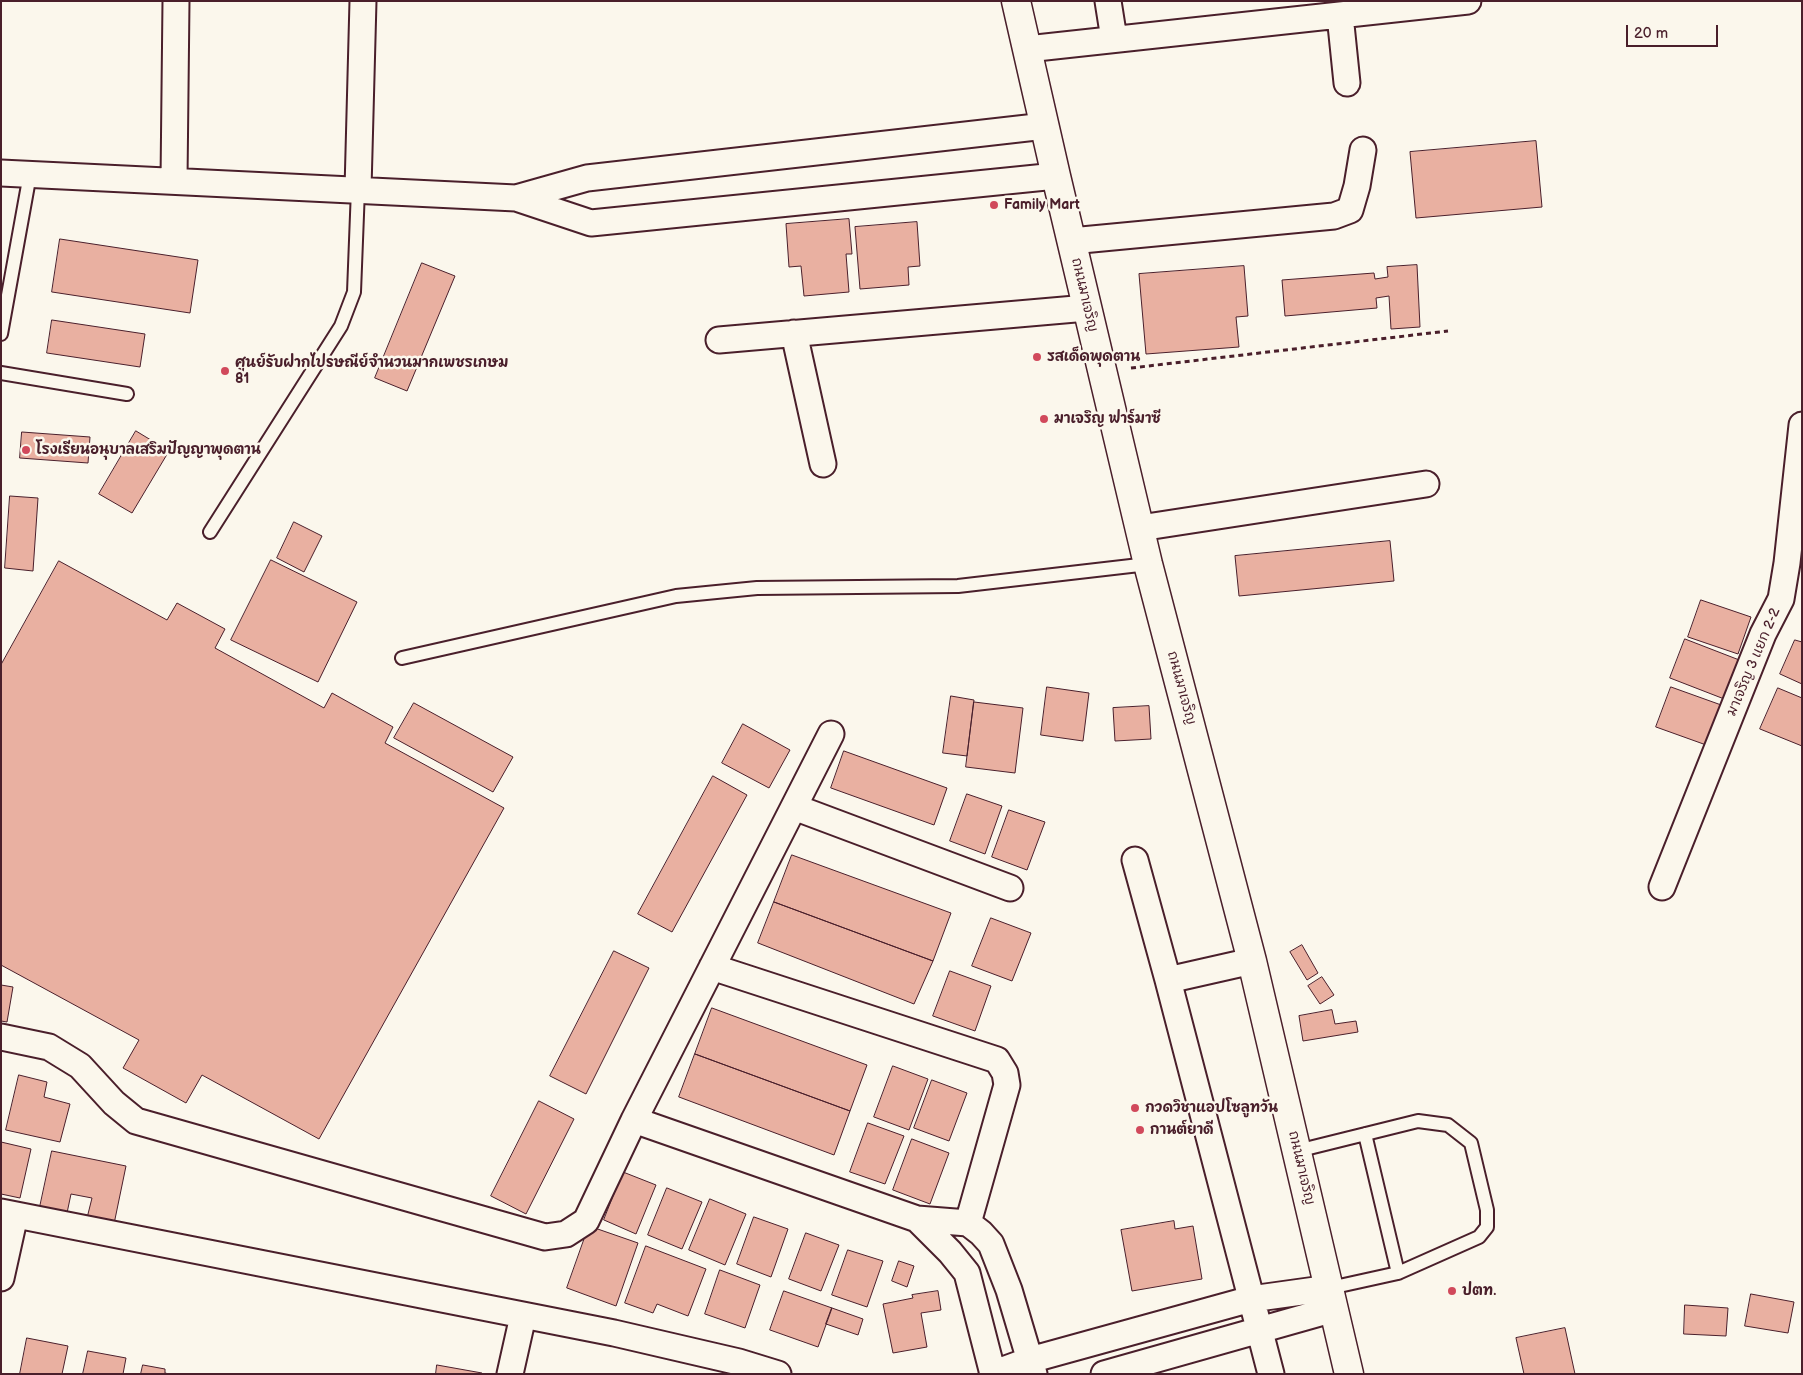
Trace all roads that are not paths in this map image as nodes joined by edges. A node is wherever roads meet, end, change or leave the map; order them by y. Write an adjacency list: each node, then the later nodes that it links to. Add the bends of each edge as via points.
1 (176, 1): 15 (street)
2 (363, 1): 16 (street)
3 (1016, 1): 8 (main road, ถนนมาเจริญ)
4 (1108, 1): 7 (street)
5 (1468, 1): 6 (street)
6 (1352, 10): 7 (street); 9 (street)
7 (1114, 39): 8 (street)
8 (1027, 49): 10 (main road, ถนนมาเจริญ)
9 (1347, 83)
10 (1045, 126): 14 (main road, ถนนมาเจริญ); 17 (street, via 587,178)
11 (1363, 150): 18 (street, via 1350,210 1334,216)
12 (1, 173): 13 (street)
13 (30, 174): 15 (street); 21 (lane)
14 (1056, 176): 17 (street, via 591,223); 18 (main road, ถนนมาเจริญ)
15 (174, 180): 16 (street)
16 (358, 189): 17 (street); 29 (lane, via 354,292 341,326)
17 (516, 198)
18 (1071, 241): 19 (main road, ถนนมาเจริญ)
19 (1087, 308): 20 (street); 28 (main road, ถนนมาเจริญ)
20 (794, 333): 22 (street); 26 (street)
21 (1, 334)
22 (719, 340)
23 (1, 373): 24 (lane)
24 (127, 394)
25 (1802, 425): 31 (street, มาเจริญ 3 แยก 2-2)
26 (824, 464)
27 (1426, 484): 28 (street)
28 (1140, 528): 30 (main road, ถนนมาเจริญ)
29 (210, 532)
30 (1148, 564): 32 (lane, via 958,586 757,588 676,596); 38 (main road, ถนนมาเจริญ)
31 (1794, 564): 37 (street, มาเจริญ 3 แยก 2-2)
32 (402, 658)
33 (832, 734): 34 (street)
34 (794, 807): 36 (street); 39 (street)
35 (1135, 860): 40 (street)
36 (1010, 888)
37 (1662, 888)
38 (1252, 961): 40 (street); 44 (main road, ถนนมาเจริญ)
39 (712, 967): 42 (street); 47 (street, via 997,1060 1005,1073 1007,1085)
40 (1168, 980): 51 (street)
41 (1, 1037): 42 (street, via 48,1047 80,1066 114,1104 136,1121 545,1237 566,1234 586,1221)
42 (634, 1120): 46 (street)
43 (1365, 1134): 44 (lane); 48 (lane); 48 (lane, via 1418,1121 1448,1125 1471,1143 1487,1210 1487,1227 1479,1237)
44 (1297, 1151): 50 (main road, ถนนมาเจริญ)
45 (8, 1214): 49 (street); 52 (street)
46 (916, 1219): 47 (street); 57 (street, via 967,1274)
47 (968, 1223): 54 (street, via 991,1244 1009,1290)
48 (1398, 1274): 50 (lane)
49 (1, 1278)
50 (1331, 1298): 51 (street); 53 (street); 60 (main road, ถนนมาเจริญ)
51 (1251, 1299): 53 (street); 54 (street)
52 (523, 1316): 55 (street); 56 (street, via 614,1333)
53 (1260, 1329): 58 (street); 59 (street)
54 (1032, 1367): 57 (street)
55 (510, 1374)
56 (778, 1374)
57 (992, 1374)
58 (1104, 1374)
59 (1271, 1374)
60 (1349, 1374)

